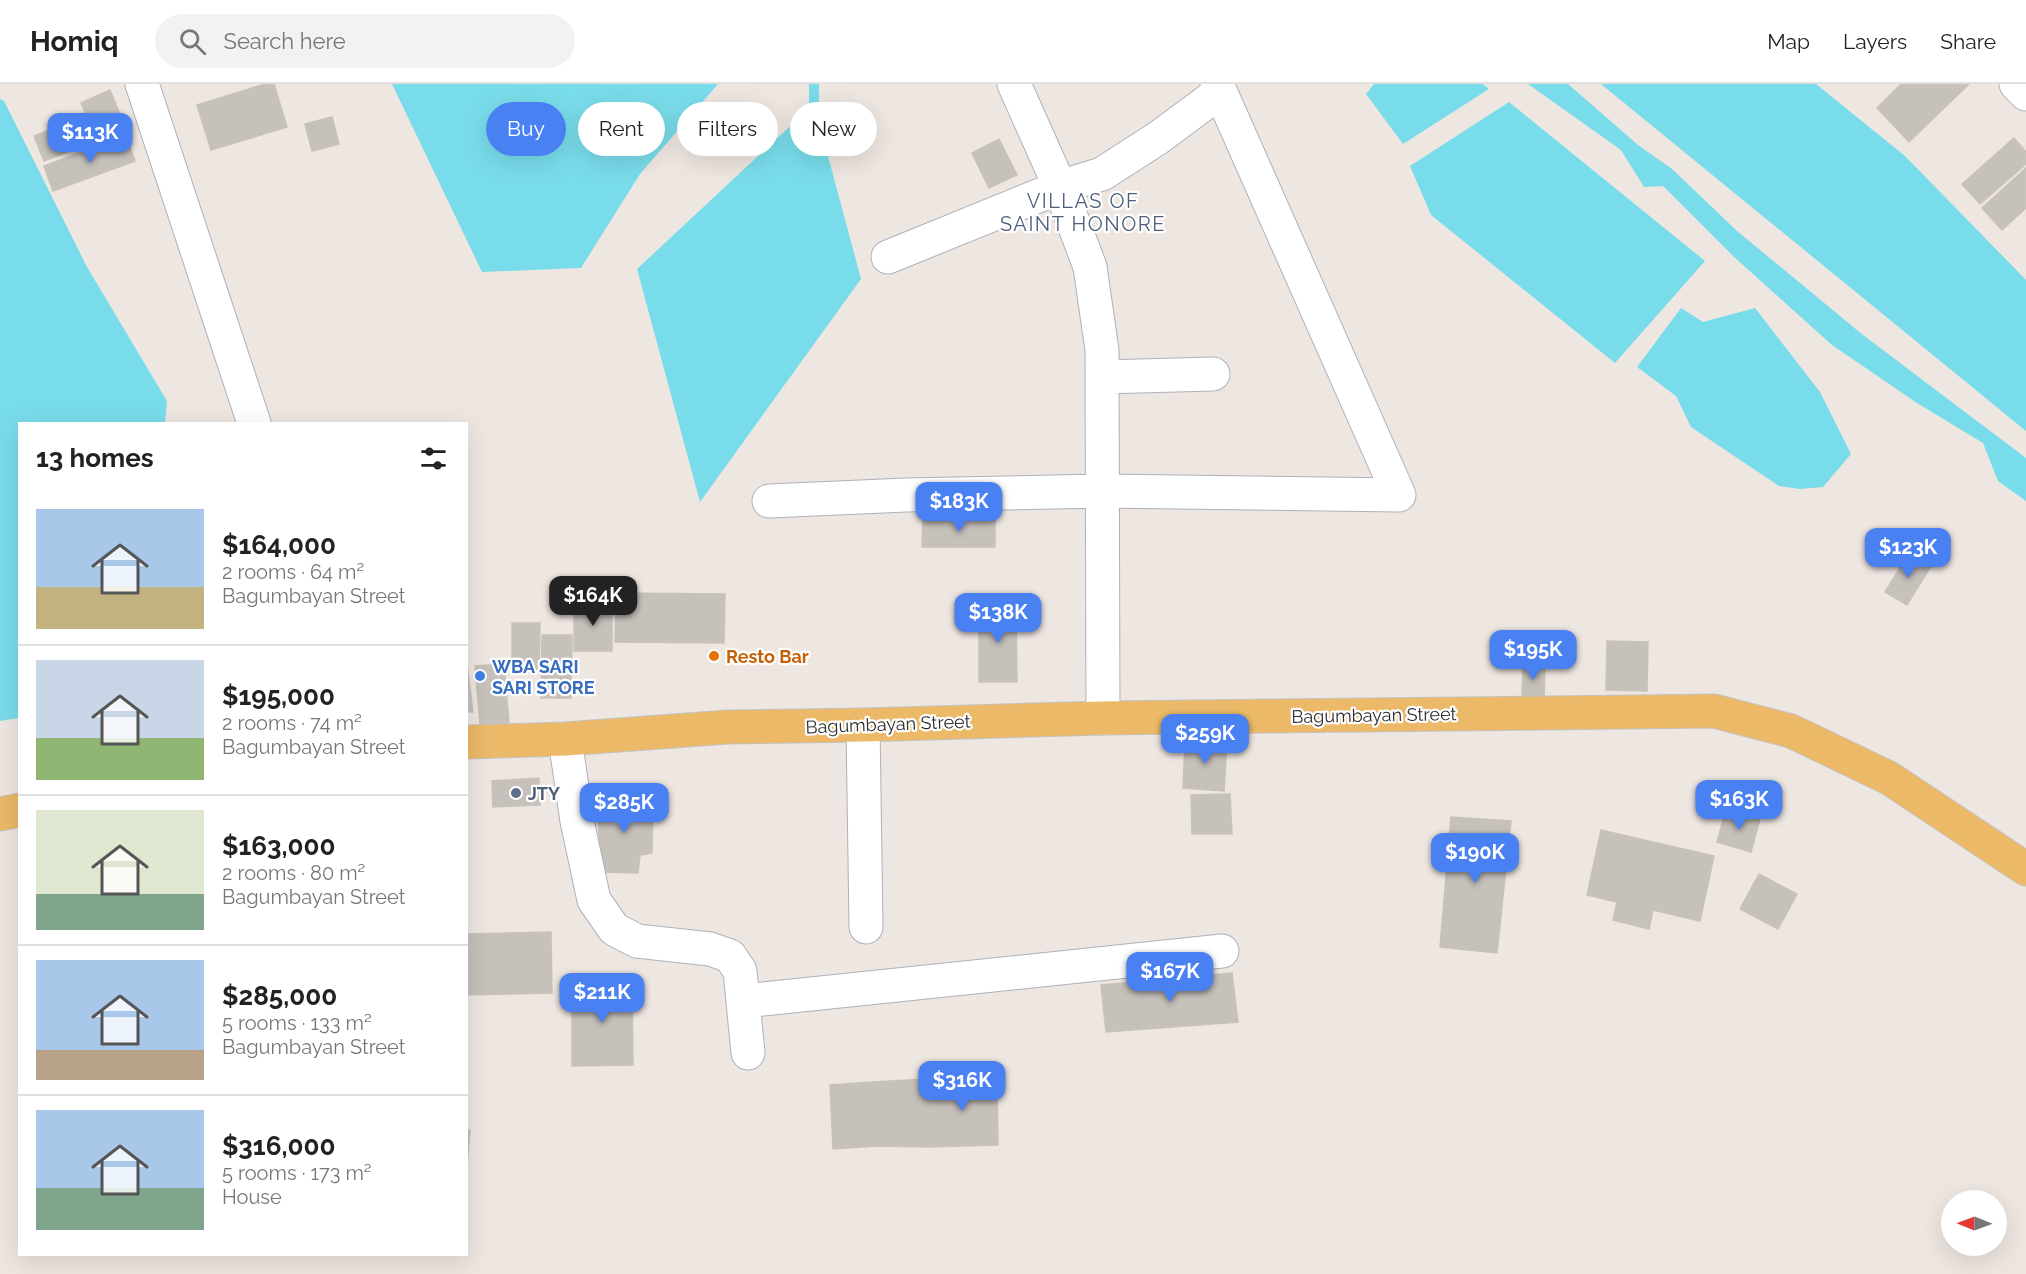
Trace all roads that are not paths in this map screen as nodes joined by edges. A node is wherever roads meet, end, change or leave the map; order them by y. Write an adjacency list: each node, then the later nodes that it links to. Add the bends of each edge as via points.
1 (142, 84): 10 (street)
2 (1014, 84): 6 (street)
3 (2016, 84): 5 (street)
4 (1219, 88): 6 (street, via 1158,138 1102,174); 11 (street, via 1399,495)
5 (2026, 94)
6 (1060, 187): 7 (street); 9 (street, via 1090,267)
7 (888, 257)
8 (1213, 374): 9 (street)
9 (1102, 377): 11 (street)
10 (254, 422)
11 (1102, 491): 12 (street); 13 (street)
12 (769, 501)
13 (1102, 718): 14 (main road, Bagumbayan Street); 19 (main road, Bagumbayan Street, via 1714,711 1791,731 1889,778)
14 (863, 725): 15 (main road, Bagumbayan Street, via 728,727); 20 (street)
15 (566, 739): 16 (main road, Bagumbayan Street); 22 (street, via 577,821 594,900 614,929 638,941 710,949 730,956 740,971)
16 (468, 742)
17 (18, 810): 18 (main road)
18 (0, 814)
19 (2026, 869)
20 (866, 927)
21 (1222, 951): 22 (street)
22 (744, 1001): 23 (street)
23 (748, 1053)

